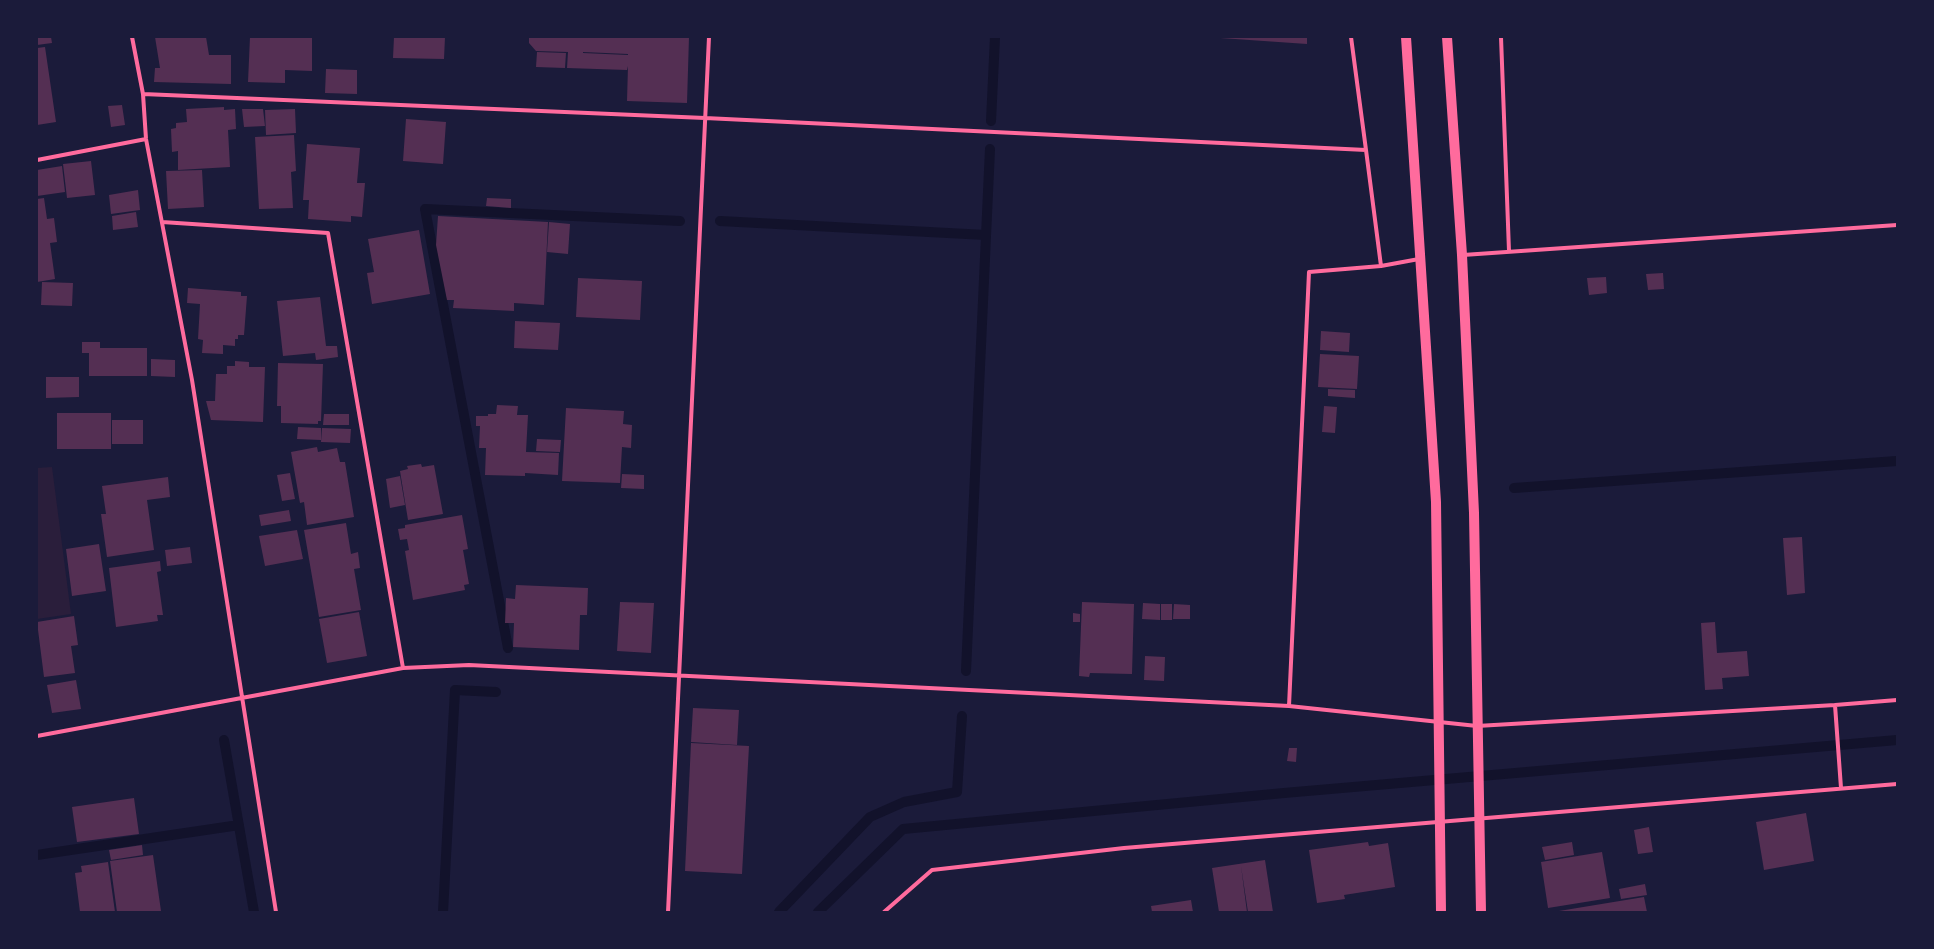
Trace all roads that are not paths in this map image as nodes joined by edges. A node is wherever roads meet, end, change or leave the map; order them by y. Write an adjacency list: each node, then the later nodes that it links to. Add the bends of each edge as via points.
1 (132, 37): 7 (street)
2 (709, 37): 8 (street)
3 (1351, 37): 10 (street)
4 (1406, 37): 16 (main road)
5 (1447, 37): 15 (main road)
6 (1501, 37): 14 (street)
7 (143, 94): 8 (street); 9 (street)
8 (705, 118): 10 (street); 19 (street)
9 (146, 139): 11 (street); 12 (street)
10 (1366, 150): 17 (street)
11 (37, 160)
12 (162, 222): 18 (street, via 328,233); 20 (street, via 192,380)
13 (1897, 225): 14 (street)
14 (1509, 251): 15 (street)
15 (1462, 255): 25 (main road, via 1474,513)
16 (1420, 258): 17 (street); 24 (main road, via 1436,502)
17 (1381, 266): 23 (street, via 1309,272)
18 (403, 668): 19 (street, via 469,665); 20 (street)
19 (679, 676): 23 (street); 32 (street)
20 (241, 697): 26 (street); 31 (street)
21 (1897, 700): 22 (street)
22 (1835, 705): 25 (street); 28 (street)
23 (1289, 706): 24 (street)
24 (1438, 723): 25 (street); 30 (main road)
25 (1477, 726): 29 (main road)
26 (37, 736)
27 (1897, 784): 28 (street)
28 (1841, 788): 29 (street)
29 (1481, 819): 30 (street); 35 (main road)
30 (1440, 821): 33 (street, via 1124,848 932,870); 34 (main road)
31 (276, 912)
32 (668, 912)
33 (884, 912)
34 (1441, 912)
35 (1481, 912)

